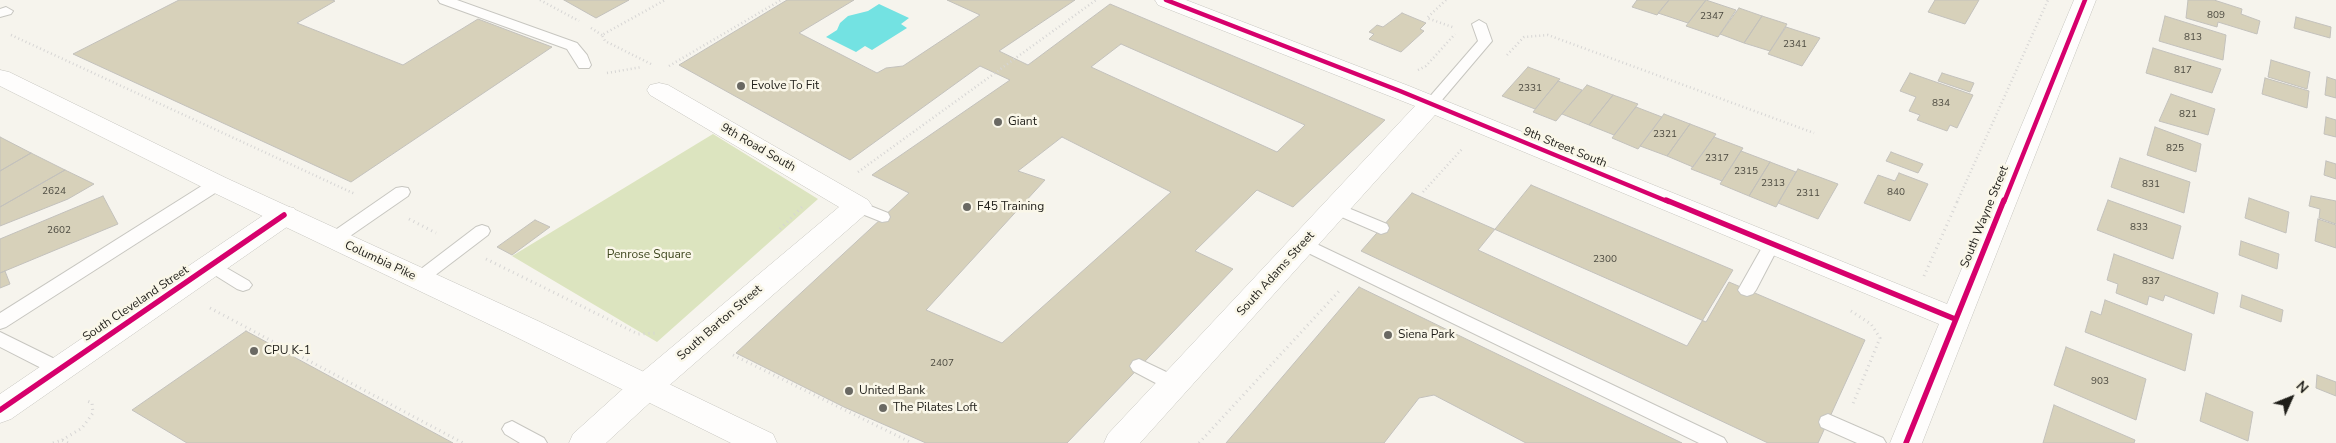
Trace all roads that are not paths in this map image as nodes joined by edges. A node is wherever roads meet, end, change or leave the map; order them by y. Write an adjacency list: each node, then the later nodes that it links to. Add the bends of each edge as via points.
1 (445, 0): 5 (lane, via 572,46)
2 (1166, 0): 8 (street, 9th Street South)
3 (2085, 0): 23 (street, South Wayne Street)
4 (1479, 24): 8 (lane, via 1485,41)
5 (584, 65)
6 (0, 77): 9 (street, Columbia Pike)
7 (665, 80): 12 (street, 9th Road South, via 832,190)
8 (1431, 104): 11 (street, South Adams Street); 18 (street, 9th Street South)
9 (217, 184): 13 (street, Columbia Pike); 24 (lane)
10 (402, 192): 16 (lane)
11 (1336, 208): 14 (lane); 17 (street, South Adams Street)
12 (870, 211): 29 (street, South Barton Street)
13 (284, 215): 16 (street, Columbia Pike); 19 (street, South Cleveland Street)
14 (1381, 228)
15 (482, 231): 20 (lane)
16 (334, 239): 20 (street, Columbia Pike)
17 (1304, 244): 28 (street, South Adams Street); 37 (lane)
18 (1772, 244): 22 (lane); 23 (street, 9th Street South)
19 (211, 265): 21 (lane); 27 (street, South Cleveland Street)
20 (419, 279): 29 (street, Columbia Pike)
21 (243, 285)
22 (1747, 290)
23 (1955, 319): 39 (street, South Wayne Street)
24 (0, 322)
25 (0, 339): 27 (lane)
26 (1139, 366): 28 (lane)
27 (59, 369): 30 (street, South Cleveland Street)
28 (1174, 384): 36 (street, South Adams Street)
29 (646, 386): 34 (street, South Barton Street); 35 (street, Columbia Pike)
30 (0, 410)
31 (1828, 422): 38 (lane)
32 (512, 429): 33 (lane)
33 (537, 443)
34 (585, 443)
35 (761, 443)
36 (1120, 443)
37 (1717, 443)
38 (1876, 443)
39 (1906, 443)

